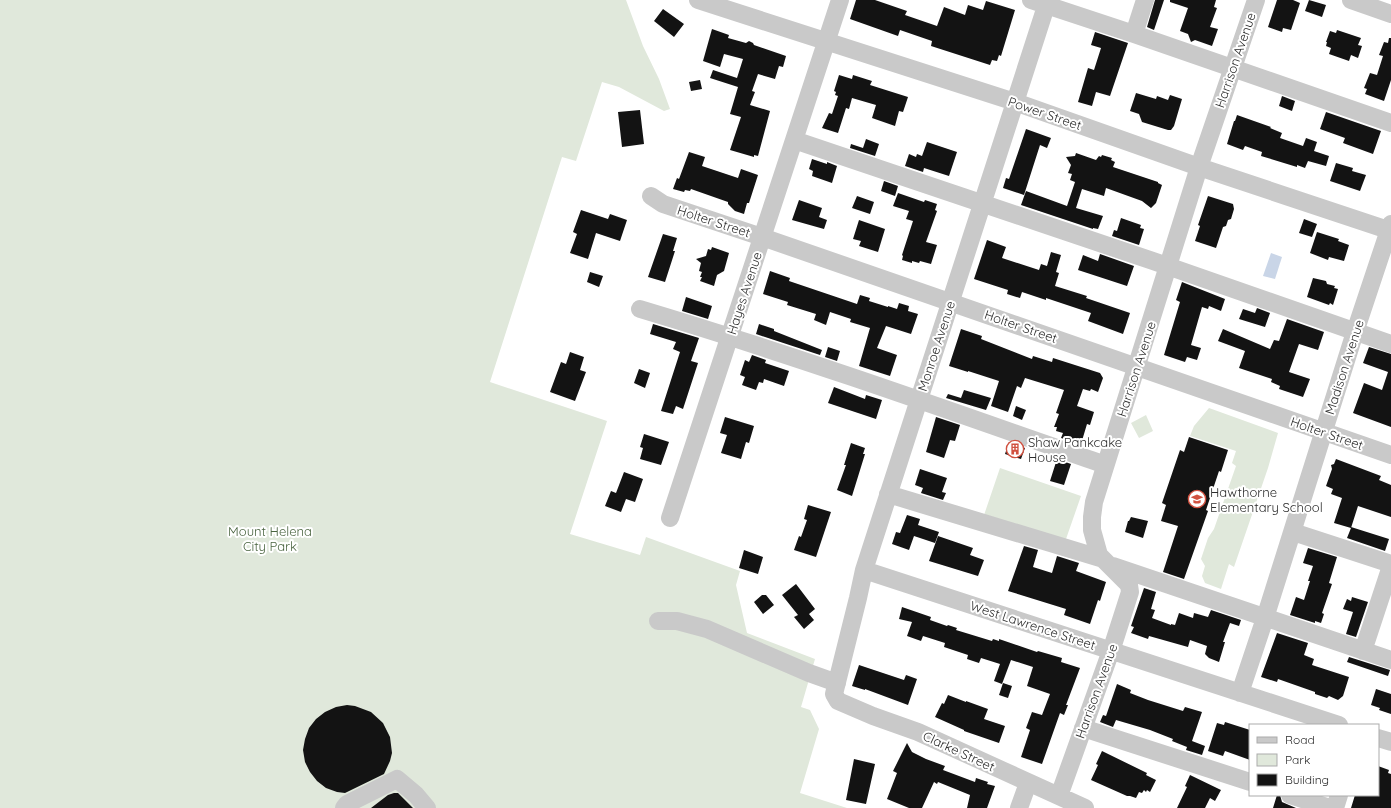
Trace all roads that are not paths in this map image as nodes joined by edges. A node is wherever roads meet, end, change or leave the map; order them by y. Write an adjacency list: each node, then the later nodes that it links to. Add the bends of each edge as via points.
1 (698, 0): 9 (street, Power Street)
2 (840, 0): 9 (street, Hayes Avenue)
3 (1145, 0): 8 (street)
4 (1256, 0): 10 (street, Harrison Avenue)
5 (1351, 0): 7 (street)
6 (1042, 2): 8 (street); 11 (street, Monroe Avenue)
7 (1391, 14)
8 (1134, 34): 10 (street)
9 (826, 41): 11 (street, Power Street); 13 (street, Hayes Avenue)
10 (1232, 69): 12 (street); 14 (street, Harrison Avenue)
11 (1015, 102): 14 (street, Power Street); 16 (street, Monroe Avenue)
12 (1391, 123)
13 (794, 140): 16 (street); 18 (street, Hayes Avenue)
14 (1199, 167): 17 (street, Power Street); 19 (street, Harrison Avenue)
15 (652, 196): 18 (street, Holter Street, via 662,204)
16 (982, 203): 19 (street); 20 (street, Monroe Avenue)
17 (1390, 228): 22 (street, Madison Avenue)
18 (762, 237): 20 (street, Holter Street); 23 (street, Hayes Avenue)
19 (1168, 266): 22 (street); 25 (street, Harrison Avenue)
20 (950, 302): 25 (street, Holter Street); 26 (street, Monroe Avenue)
21 (640, 309): 23 (street)
22 (1355, 332): 24 (street); 27 (street, Madison Avenue)
23 (730, 336): 26 (street); 31 (street, Hayes Avenue)
24 (1391, 344)
25 (1136, 367): 27 (street, Holter Street); 29 (street, Harrison Avenue)
26 (918, 399): 29 (street); 30 (street, Monroe Avenue)
27 (1323, 432): 28 (street, Holter Street); 32 (street, Madison Avenue)
28 (1391, 455)
29 (1105, 465): 33 (street, Harrison Avenue, via 1094,502 1092,530 1099,555)
30 (888, 494): 33 (street); 35 (street, Monroe Avenue)
31 (670, 518)
32 (1293, 532): 34 (street); 36 (street, Madison Avenue)
33 (1106, 562): 36 (street); 38 (street, Harrison Avenue, via 1129,585 1130,592)
34 (1391, 565): 39 (street)
35 (864, 570): 38 (street, West Lawrence Street); 41 (street, Monroe Avenue)
36 (1265, 618): 39 (street); 42 (street, Madison Avenue)
37 (658, 621): 41 (street, Clarke Street, via 677,621 707,629 809,673)
38 (1111, 651): 42 (street, West Lawrence Street); 44 (street, Harrison Avenue)
39 (1363, 651): 40 (street)
40 (1391, 660)
41 (835, 689): 47 (street, Clarke Street, via 838,701 918,732)
42 (1240, 693): 43 (street, West Lawrence Street)
43 (1336, 724)
44 (1083, 728): 48 (street); 49 (street, Harrison Avenue)
45 (1379, 738): 46 (street)
46 (1391, 742)
47 (1028, 782): 49 (street, Clarke Street); 54 (street)
48 (1249, 782)
49 (1059, 796): 55 (street, Clarke Street)
50 (1293, 796): 56 (street)
51 (1339, 796): 57 (street)
52 (344, 808): 53 (street, via 347,804 398,779)
53 (427, 808)
54 (1019, 808)
55 (1085, 808)
56 (1330, 808)
57 (1335, 808)

